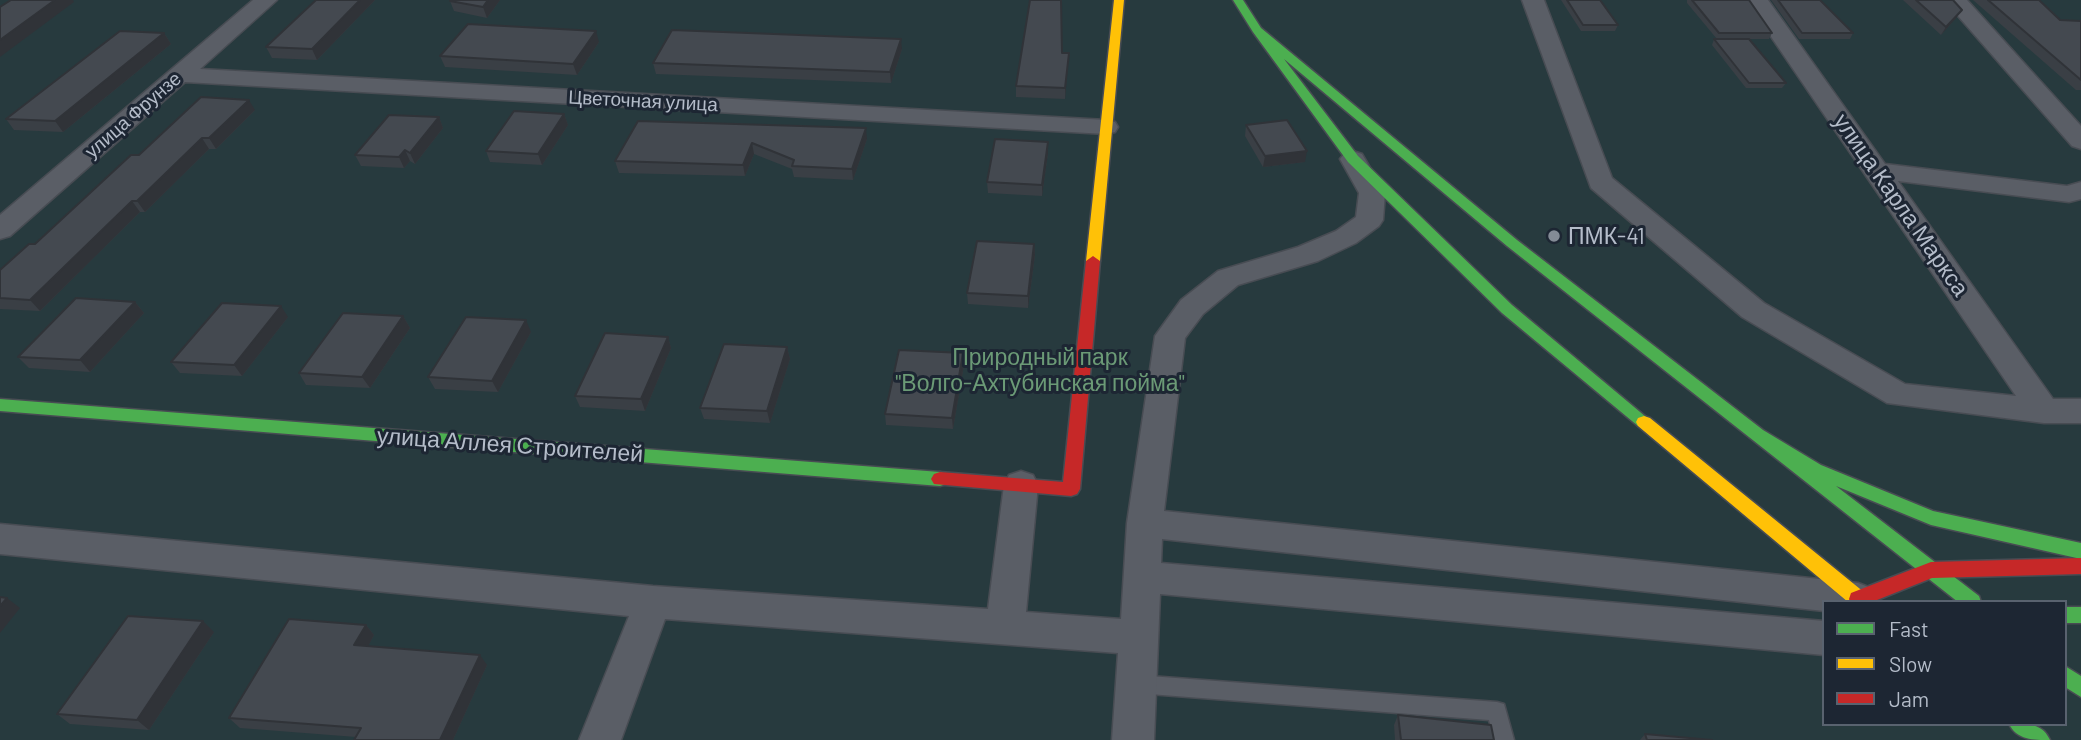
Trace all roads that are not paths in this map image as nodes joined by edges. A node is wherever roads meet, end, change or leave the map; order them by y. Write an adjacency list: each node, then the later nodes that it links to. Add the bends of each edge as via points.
1 (266, 0): 8 (street, улица Фрунзе)
2 (1119, 0): 9 (street)
3 (1238, 0): 7 (street)
4 (1533, 0): 16 (street, via 1600,182 1753,310 1898,394)
5 (1757, 0): 12 (street, улица Карла Маркса)
6 (1955, 0): 10 (street)
7 (1257, 30): 11 (street); 18 (street, via 1512,243)
8 (179, 75): 9 (street, Цветочная улица); 14 (street, улица Фрунзе)
9 (1106, 127): 19 (street, улица Аллея Строителей, via 1071,489)
10 (2081, 141)
11 (1353, 159): 20 (street, via 1372,193 1369,220 1346,237 1308,254 1228,278 1192,307 1170,336); 27 (street, via 1507,309)
12 (1877, 171): 13 (street, via 2069,194); 16 (street, улица Карла Маркса)
13 (2081, 190)
14 (0, 230)
15 (0, 405): 19 (street, улица Аллея Строителей)
16 (2044, 411): 17 (street)
17 (2081, 411)
18 (1747, 428): 22 (street, via 1815,470 1931,518); 24 (street)
19 (1021, 485): 31 (street)
20 (1145, 523): 25 (street); 26 (street)
21 (0, 539): 30 (street)
22 (2081, 551)
23 (2081, 566): 24 (street)
24 (1931, 570): 28 (street); 29 (street)
25 (1142, 577): 32 (street); 33 (street)
26 (1851, 600)
27 (1859, 600)
28 (1862, 600)
29 (1969, 600)
30 (653, 602): 31 (street); 38 (street)
31 (1005, 628): 32 (street)
32 (1138, 637): 35 (street)
33 (1822, 638)
34 (2067, 677): 36 (street)
35 (1136, 684): 39 (street); 40 (lane, via 1497,711)
36 (2081, 688)
37 (2022, 726): 41 (street)
38 (600, 740)
39 (1133, 740)
40 (1504, 740)
41 (2040, 740)

